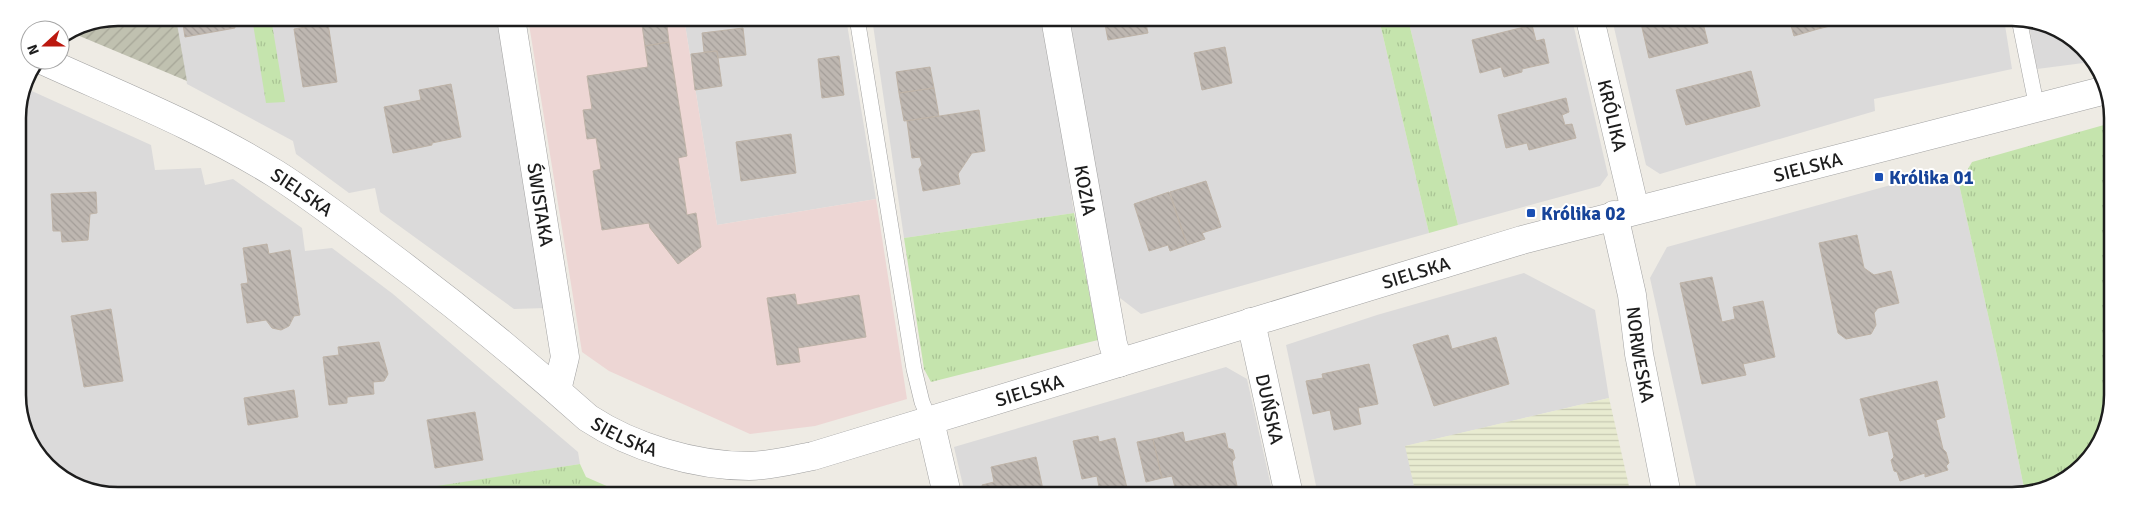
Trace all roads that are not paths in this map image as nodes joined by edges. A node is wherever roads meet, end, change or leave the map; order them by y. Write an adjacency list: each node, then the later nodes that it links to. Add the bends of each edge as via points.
1 (513, 26): 12 (street, ŚWISTAKA, via 564,357)
2 (858, 26): 13 (lane, via 914,368)
3 (1056, 26): 11 (street, KOZIA)
4 (1591, 26): 9 (street, KRÓLIKA)
5 (2020, 27): 8 (lane)
6 (64, 70): 12 (street, SIELSKA, via 222,143 275,174 446,298)
7 (2100, 92): 8 (street, SIELSKA)
8 (2037, 108): 9 (street, SIELSKA)
9 (1625, 212): 10 (street, SIELSKA); 16 (street, NORWESKA, via 1639,354)
10 (1251, 322): 11 (street, SIELSKA); 15 (street, DUŃSKA)
11 (1119, 363): 13 (street, SIELSKA)
12 (557, 390): 13 (street, SIELSKA, via 604,429 628,440 710,463 749,466 813,456)
13 (930, 421): 14 (street)
14 (945, 487)
15 (1287, 487)
16 (1664, 487)

